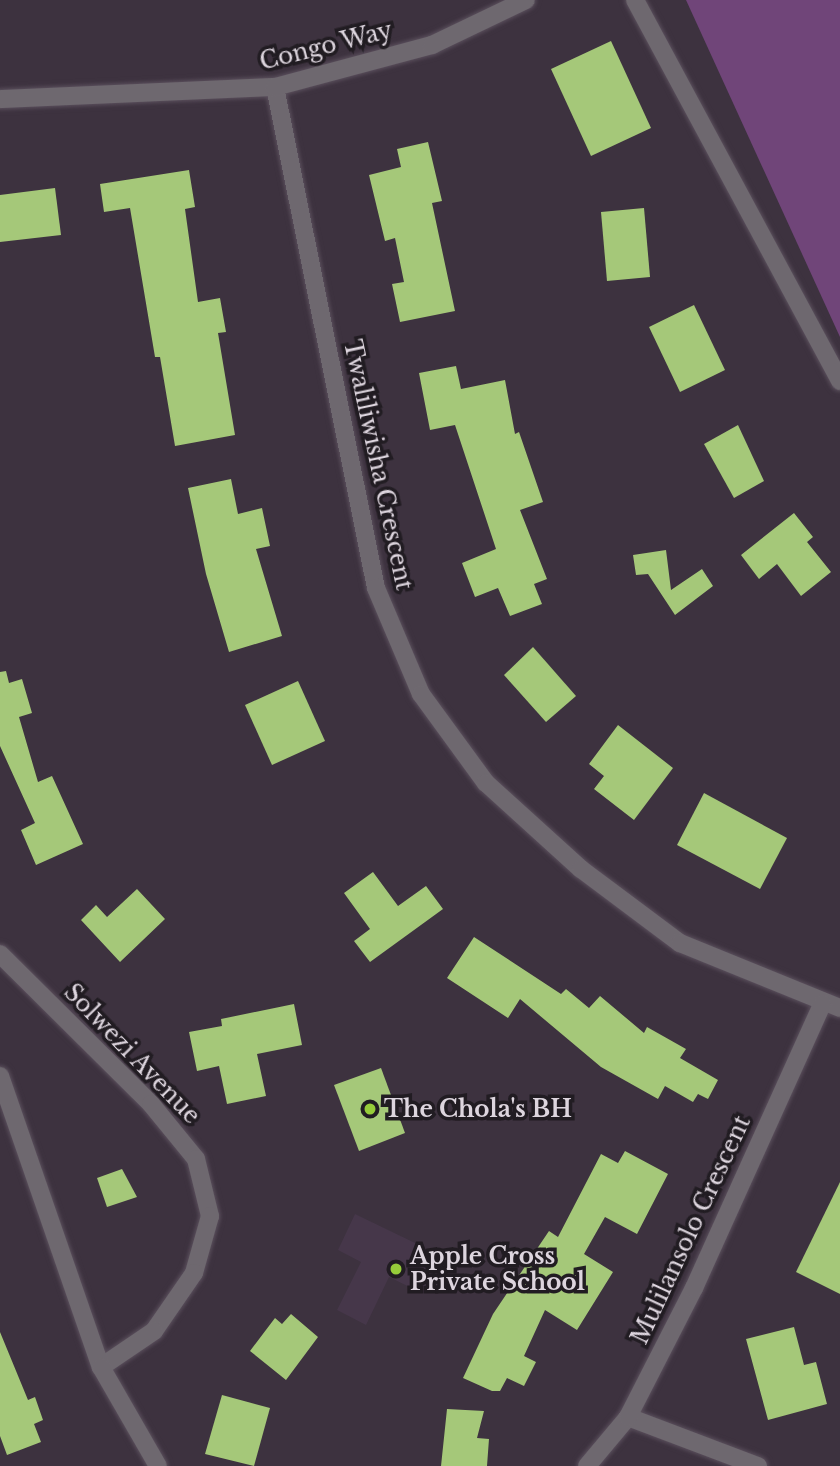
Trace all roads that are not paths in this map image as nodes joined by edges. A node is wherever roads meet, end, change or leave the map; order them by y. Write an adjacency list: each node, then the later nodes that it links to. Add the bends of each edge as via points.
1 (526, 0): 3 (street, Congo Way, via 432,45)
2 (635, 0): 5 (street)
3 (275, 87): 4 (street, Congo Way); 7 (street, Twaliliwisha Crescent, via 376,587 421,694 486,783 581,869 680,943)
4 (0, 99)
5 (840, 381)
6 (0, 954): 9 (street, Solwezi Avenue, via 151,1104 196,1159 210,1216 194,1273 154,1331)
7 (831, 1006): 10 (street, Mulilansolo Crescent)
8 (0, 1076): 9 (street)
9 (102, 1367): 11 (street)
10 (628, 1417): 12 (street, Mulilansolo Crescent); 13 (street)
11 (158, 1466)
12 (587, 1466)
13 (758, 1466)

